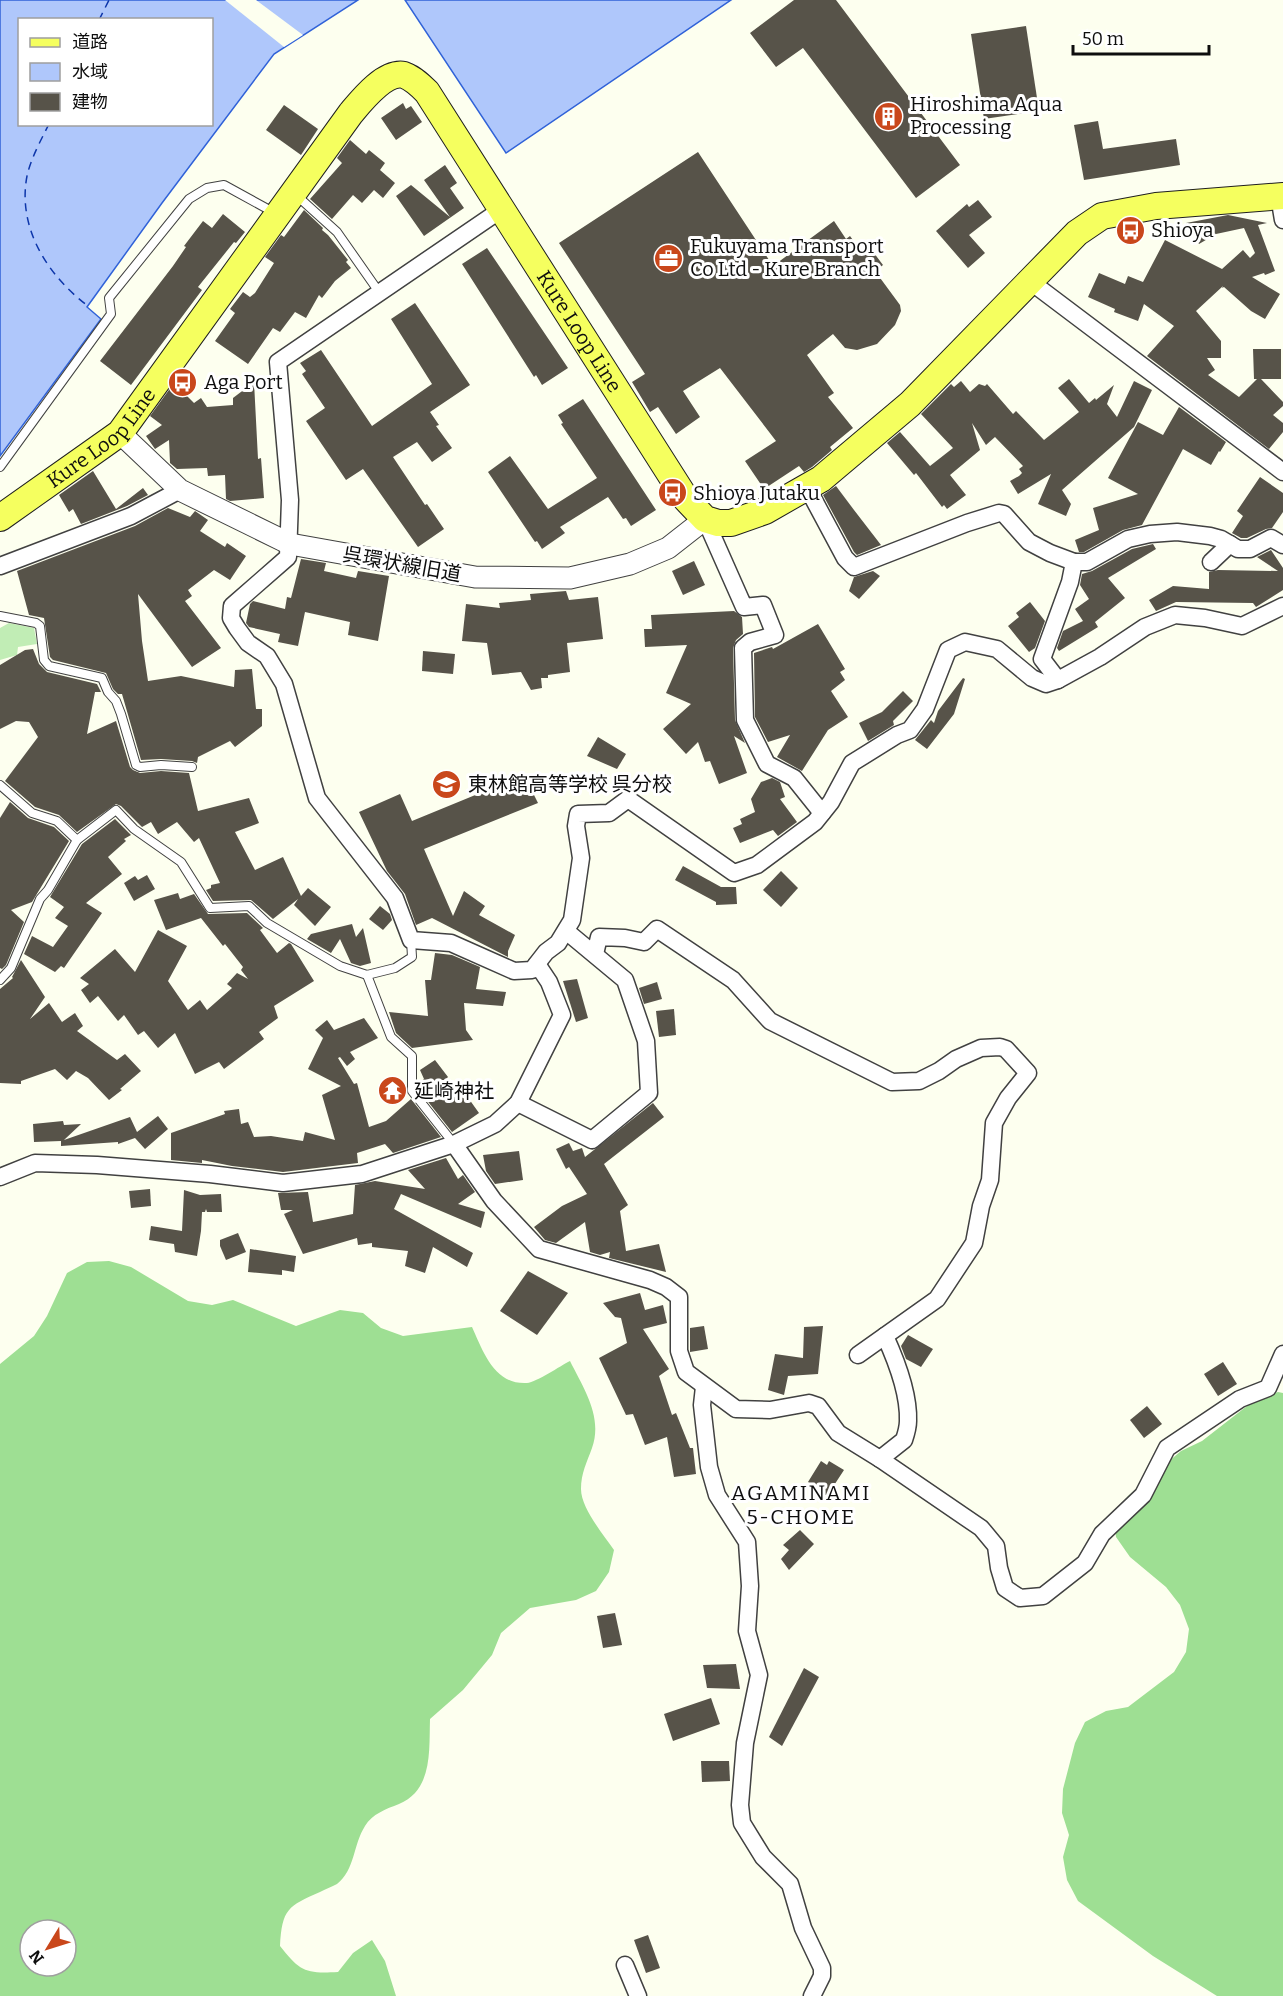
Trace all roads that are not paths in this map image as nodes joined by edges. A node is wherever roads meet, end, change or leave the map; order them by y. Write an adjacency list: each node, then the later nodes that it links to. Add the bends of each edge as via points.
1 (295, 194): 3 (main road, Kure Loop Line, via 369,92 389,78 403,75 427,92); 4 (main road, Kure Loop Line); 6 (lane, via 337,232)
2 (1282, 204): 5 (main road, via 1156,206 1102,216 1077,233)
3 (502, 209): 6 (street); 13 (main road, Kure Loop Line, via 686,499)
4 (278, 215): 7 (main road, Kure Loop Line); 8 (lane, via 224,185 207,188 189,199 110,298 111,314)
5 (1031, 282): 9 (street); 10 (main road, via 910,404)
6 (379, 292): 14 (street, via 278,362)
7 (120, 433): 11 (street, 呉環状線旧道); 12 (main road, Kure Loop Line)
8 (0, 467)
9 (1283, 472)
10 (807, 487): 13 (main road, via 765,511 731,523); 17 (street, via 845,558 854,567 999,513 1029,542)
11 (180, 490): 14 (street, 呉環状線旧道); 19 (street, via 130,516)
12 (0, 518)
13 (705, 519): 14 (street, 呉環状線旧道, via 668,548 630,564 570,578 476,577); 25 (street, via 744,607 763,605 775,635 743,648 745,720 767,764 794,778)
14 (290, 544): 28 (street, via 288,557 232,606 231,618 248,643 267,656 284,684 317,798 395,898)
15 (1230, 544): 16 (street, via 1250,549 1270,538); 17 (street, via 1210,536 1150,534 1128,539 1088,562); 18 (street)
16 (1283, 545)
17 (1074, 562): 22 (street, via 1042,659)
18 (1211, 562)
19 (0, 566)
20 (1283, 606): 22 (street, via 1242,626 1175,615 1145,627)
21 (0, 616): 23 (lane, via 40,626 44,660 49,666 102,678 116,701 136,765)
22 (1058, 680): 25 (street, via 1046,684 1032,678 997,650 965,642 948,650 925,709 910,730 852,764)
23 (192, 767)
24 (0, 785): 26 (lane, via 32,813 57,821)
25 (822, 813): 27 (street, via 757,865 734,873 628,799 609,813 578,814 581,858 572,920)
26 (77, 840): 31 (lane, via 116,810 134,830 181,862 210,908 249,906 267,923 340,966); 32 (lane, via 40,899 11,968)
27 (566, 932): 29 (street); 30 (street)
28 (411, 940): 30 (street, via 451,943 514,971 532,970); 31 (lane, via 412,957 395,968)
29 (595, 954): 33 (street, via 625,980 646,1041 650,1093 592,1140); 36 (street, via 599,937 644,942 657,929 733,980 770,1021 892,1082 919,1081 981,1048 1006,1049 1028,1073 994,1123 990,1180 974,1243 937,1299)
30 (537, 963): 33 (street, via 562,1015)
31 (367, 975): 34 (lane, via 391,1037 412,1056 412,1091)
32 (0, 980)
33 (518, 1103): 34 (street, via 495,1124)
34 (454, 1144): 35 (street, via 362,1174 283,1183 35,1163); 39 (street, via 494,1201 538,1249 650,1280 679,1297 679,1351 686,1372)
35 (0, 1177)
36 (885, 1336): 38 (street); 41 (street, via 904,1388 908,1421 904,1440)
37 (1283, 1354): 40 (street)
38 (858, 1355)
39 (704, 1387): 41 (street, via 736,1409 770,1410 809,1403 818,1406 838,1433); 44 (street, via 702,1405 709,1467 717,1495 747,1542 747,1631 759,1675 745,1743 742,1823 762,1857 790,1884 802,1928 822,1968)
40 (1275, 1388): 41 (street, via 1240,1399 1167,1448 1143,1495 1102,1533 1085,1563 1043,1596 1020,1598 1005,1588 996,1546 981,1528)
41 (880, 1459)
42 (625, 1965): 43 (street)
43 (639, 1996)
44 (812, 1996)

